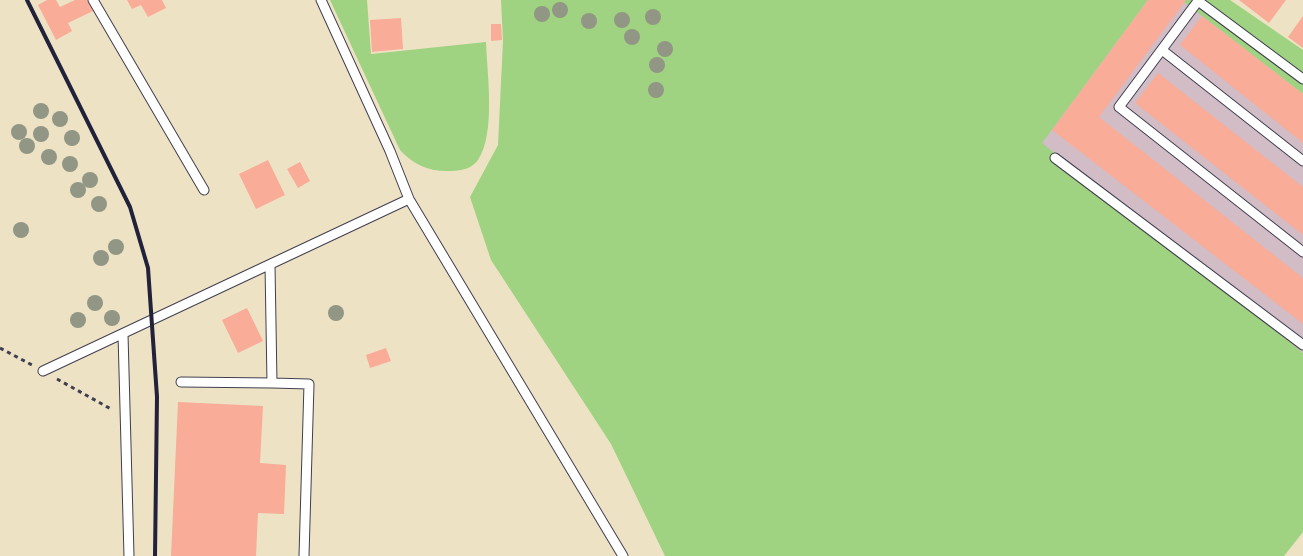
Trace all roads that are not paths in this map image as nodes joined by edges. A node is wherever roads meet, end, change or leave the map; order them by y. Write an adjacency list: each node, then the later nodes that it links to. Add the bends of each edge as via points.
1 (94, 0): 7 (lane)
2 (321, 0): 8 (lane)
3 (1162, 50): 4 (lane, via 1198,1); 6 (lane); 9 (lane, via 1119,107)
4 (1303, 79)
5 (1055, 158): 12 (lane)
6 (1303, 161)
7 (204, 190)
8 (409, 199): 10 (lane); 18 (lane)
9 (1303, 252)
10 (270, 265): 11 (lane); 15 (lane)
11 (123, 334): 13 (lane); 16 (lane)
12 (1303, 345)
13 (43, 371)
14 (181, 382): 15 (lane)
15 (272, 383): 17 (lane, via 309,384)
16 (129, 556)
17 (304, 556)
18 (623, 556)

